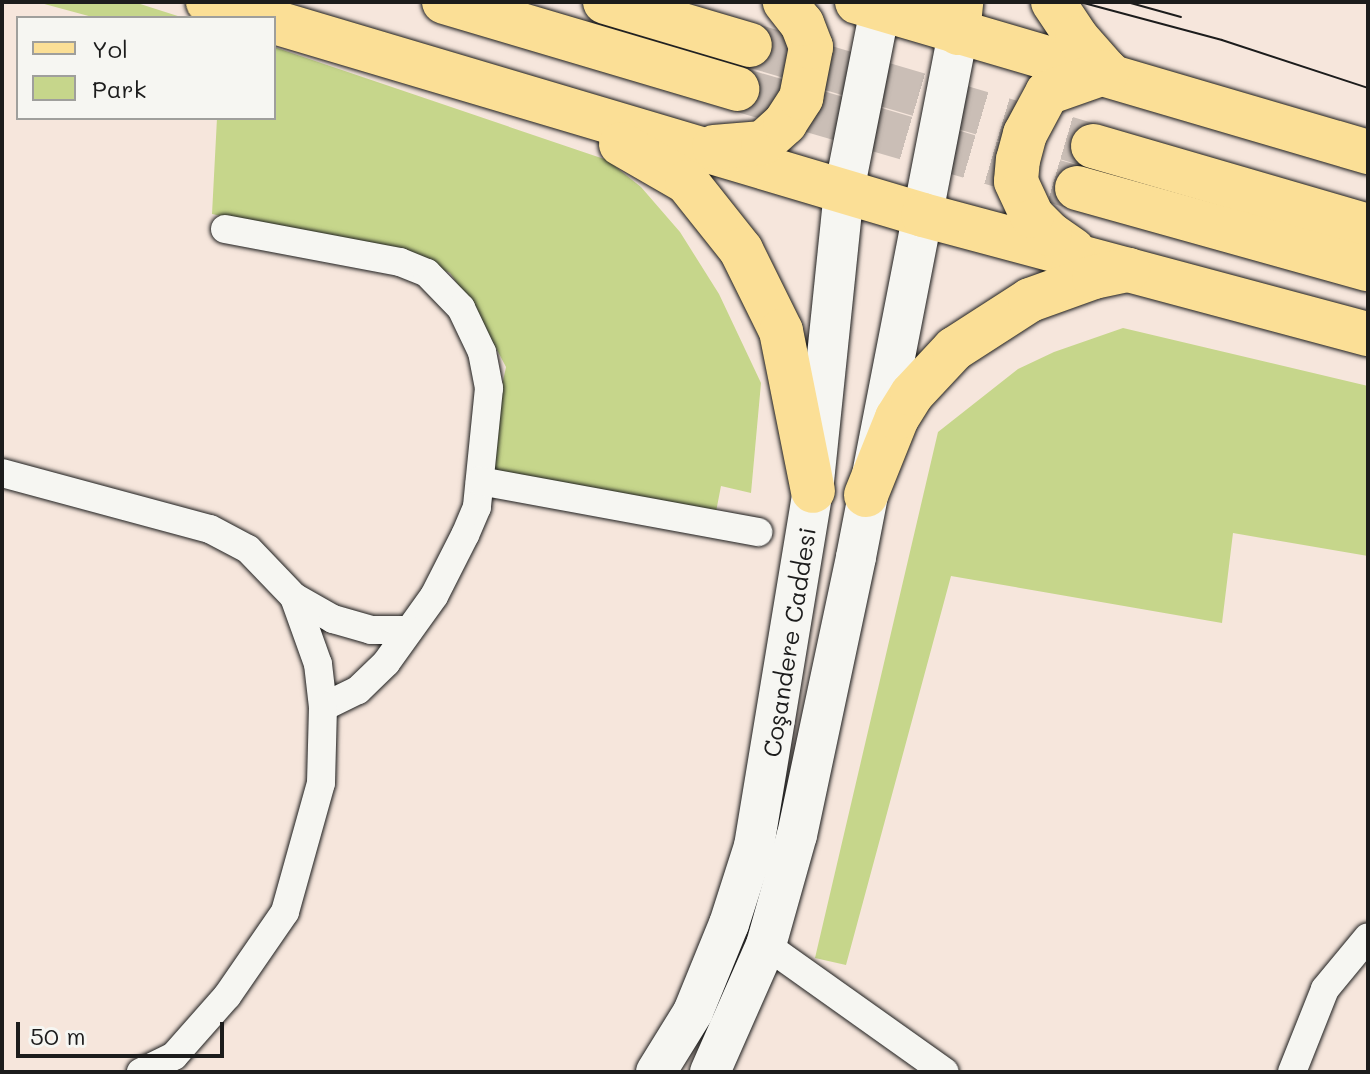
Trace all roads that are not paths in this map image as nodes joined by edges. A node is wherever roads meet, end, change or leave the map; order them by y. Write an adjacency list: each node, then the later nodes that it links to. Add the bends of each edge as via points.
1 (208, 2): 7 (highway)
2 (444, 2): 12 (highway)
3 (605, 2): 10 (highway)
4 (785, 2): 15 (highway, via 811,47 801,98 763,143)
5 (1053, 2): 11 (highway)
6 (873, 4): 8 (highway); 18 (main road, Coşandere Caddesi)
7 (254, 16)
8 (960, 17): 11 (highway); 19 (main road, Coşandere Caddesi)
9 (276, 23): 13 (highway)
10 (750, 45)
11 (1107, 72): 16 (highway); 22 (highway, via 1047,93 1018,160 1016,181 1032,216)
12 (737, 89)
13 (560, 108): 15 (highway); 28 (highway, via 687,182 741,250 781,331)
14 (1093, 146): 20 (highway)
15 (699, 149): 18 (highway)
16 (1368, 152)
17 (1077, 188): 23 (highway)
18 (844, 191): 19 (highway); 28 (main road, Coşandere Caddesi)
19 (923, 215): 22 (highway); 29 (main road, Coşandere Caddesi)
20 (1368, 226)
21 (225, 229): 27 (street, via 400,262 427,273 461,308 482,352 489,388)
22 (1083, 257): 24 (highway)
23 (1368, 269)
24 (1129, 270): 25 (highway); 29 (highway, via 1030,300 954,349 897,418)
25 (1368, 334)
26 (2, 473): 31 (street, via 210,529 248,549)
27 (480, 481): 30 (street); 32 (street, via 477,507 465,535 434,596)
28 (813, 491): 37 (main road, Coşandere Caddesi, via 754,846 693,1012)
29 (866, 495): 35 (main road, Coşandere Caddesi, via 797,835)
30 (758, 532)
31 (294, 597): 32 (street, via 333,619 371,630); 33 (street, via 318,664)
32 (409, 630): 33 (street, via 358,690)
33 (323, 707): 36 (street, via 321,783 285,912 227,996 174,1056)
34 (1368, 937): 40 (street, via 1325,989)
35 (766, 945): 38 (main road, Coşandere Caddesi); 39 (street)
36 (141, 1072)
37 (656, 1072)
38 (710, 1072)
39 (945, 1072)
40 (1292, 1072)

